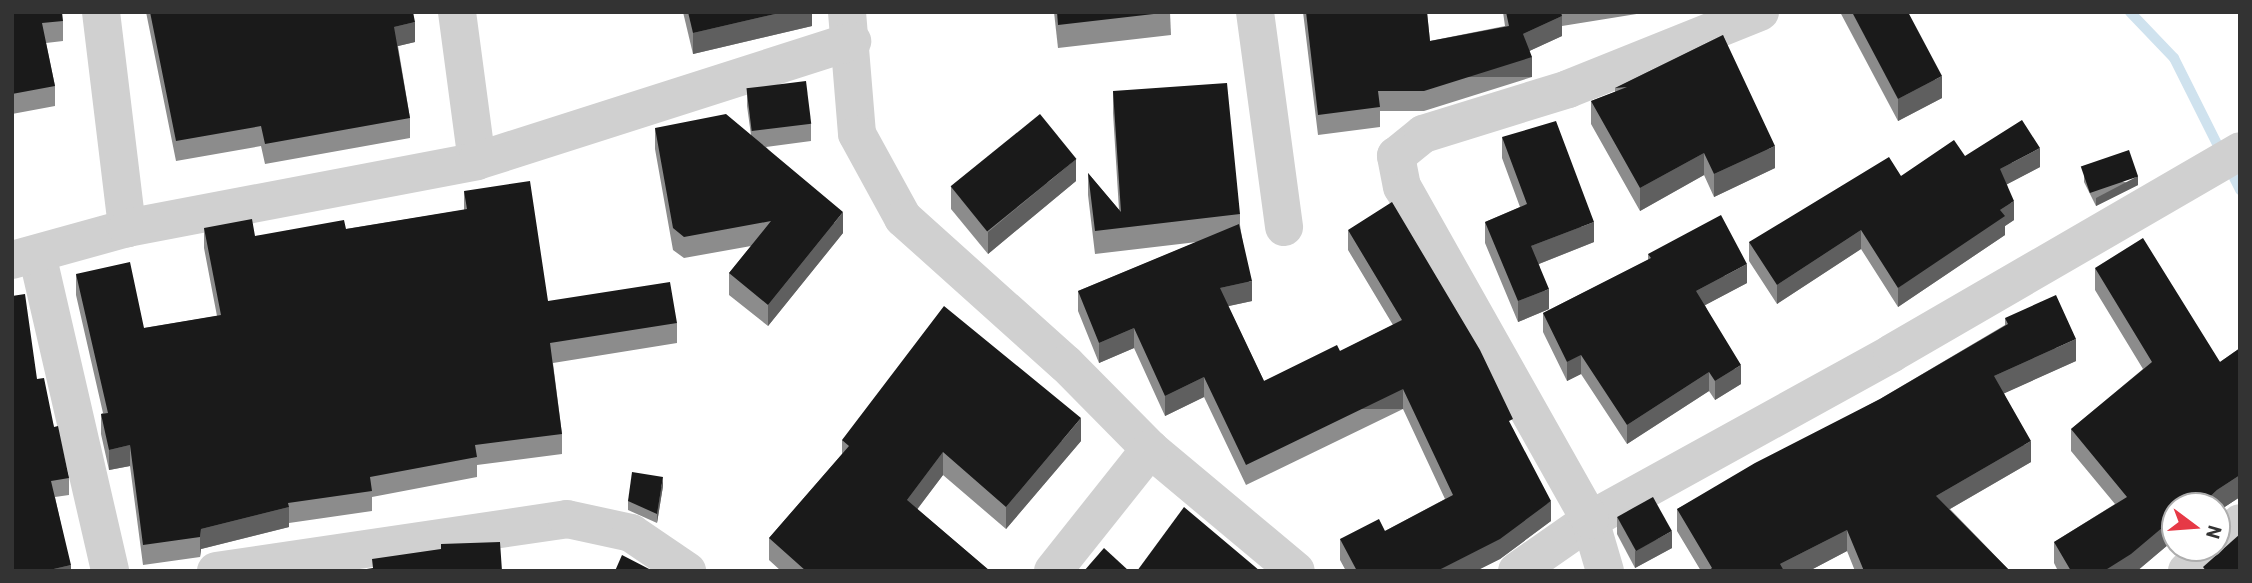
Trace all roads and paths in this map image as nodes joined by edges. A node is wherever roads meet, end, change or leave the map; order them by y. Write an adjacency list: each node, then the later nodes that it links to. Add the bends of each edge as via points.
1 (101, 12): 9 (street)
2 (457, 12): 7 (street)
3 (1255, 12): 8 (street)
4 (1760, 12): 12 (street, via 1568,89 1423,134 1396,156 1402,187)
5 (850, 27): 7 (street); 11 (street, via 857,134 903,218 1066,364)
6 (2240, 151): 12 (street, via 1892,353)
7 (477, 161): 9 (street)
8 (1284, 227)
9 (127, 228): 10 (street)
10 (25, 257): 13 (street)
11 (1150, 449): 16 (street); 17 (street)
12 (1590, 520): 18 (street); 19 (street)
13 (110, 571)
14 (216, 571): 15 (street, via 567,519 631,533)
15 (687, 571)
16 (1053, 571)
17 (1296, 571)
18 (1517, 571)
19 (1605, 571)

